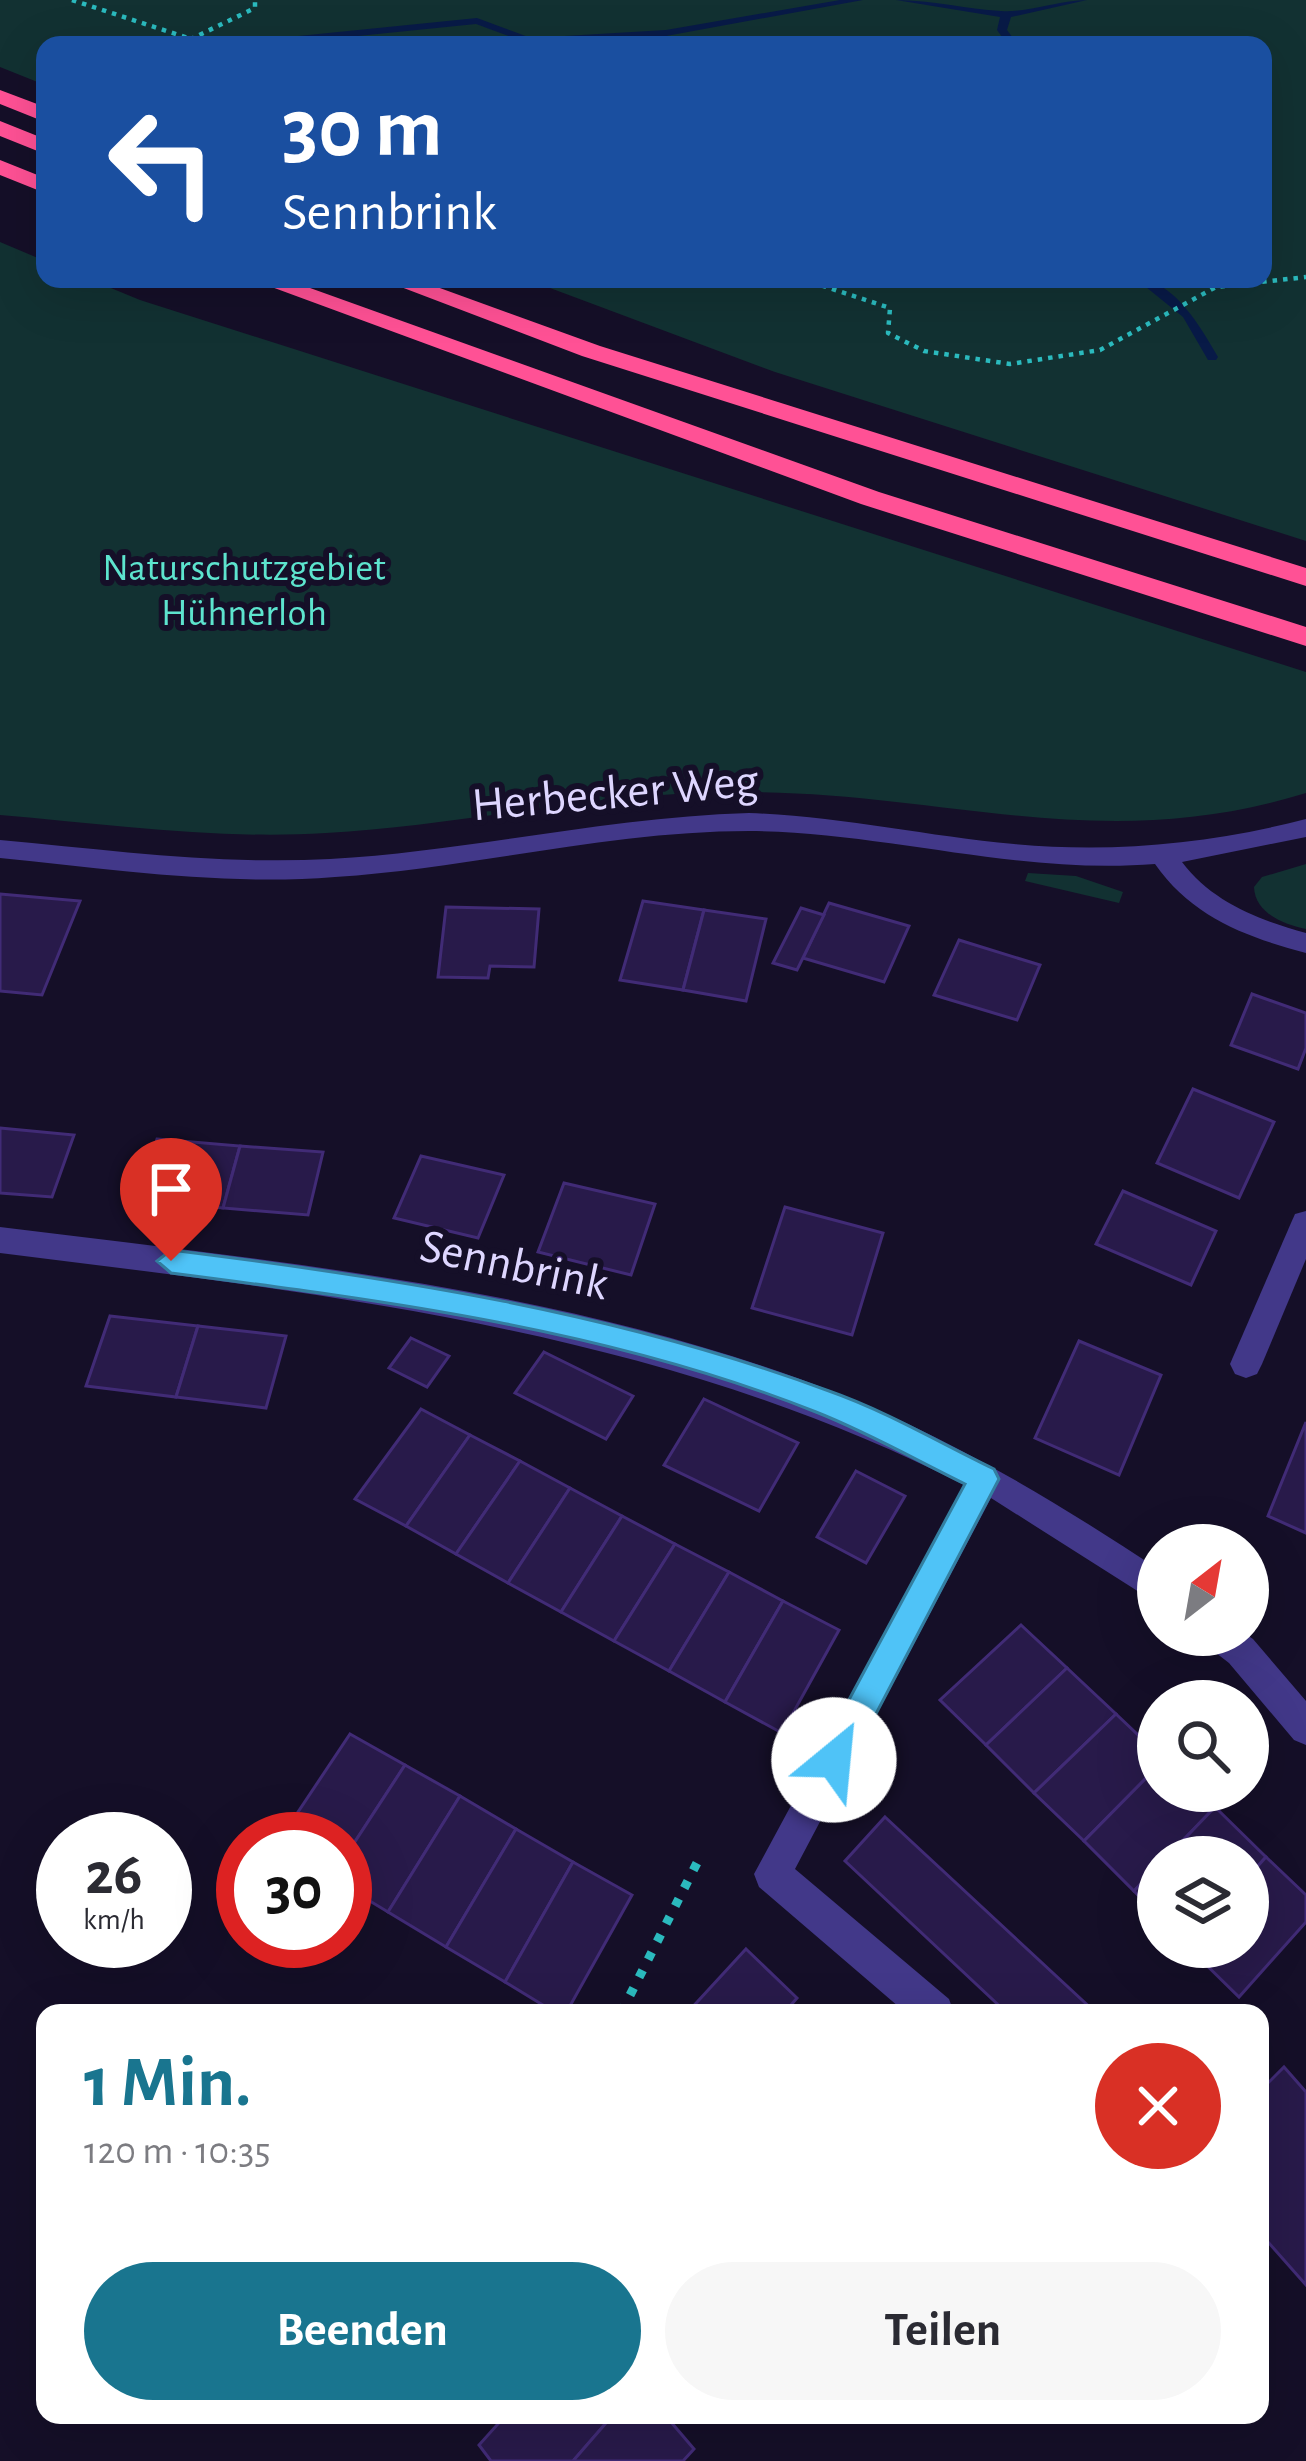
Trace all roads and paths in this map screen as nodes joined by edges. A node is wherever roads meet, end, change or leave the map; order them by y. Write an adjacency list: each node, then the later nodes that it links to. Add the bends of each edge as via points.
1 (72, 0): 3 (path)
2 (255, 0): 4 (path, via 255,8)
3 (182, 36)
4 (197, 36)
5 (0, 96): 6 (highway)
6 (36, 111)
7 (0, 128): 8 (highway)
8 (36, 143)
9 (0, 167): 10 (highway)
10 (36, 182)
11 (0, 188): 12 (highway)
12 (36, 201)
13 (1306, 277): 14 (path)
14 (1272, 281)
15 (287, 288): 22 (highway, via 870,498)
16 (417, 288): 20 (highway)
17 (480, 288): 20 (highway)
18 (829, 288): 19 (path, via 890,308 888,333 924,350 1010,364 1100,350)
19 (1214, 288)
20 (873, 439): 21 (highway)
21 (1306, 577)
22 (1306, 637)
23 (1306, 828): 25 (street, Herbecker Weg, via 1240,848)
24 (0, 849): 25 (street, Herbecker Weg, via 285,870 751,822 975,849)
25 (1164, 857): 26 (street, via 1205,903)
26 (1306, 943)
27 (1306, 1222): 29 (street)
28 (0, 1240): 30 (street, Sennbrink, via 384,1288 633,1339 825,1402)
29 (1246, 1364)
30 (984, 1479): 31 (street, Sennbrink); 36 (street, via 772,1874)
31 (1137, 1575)
32 (1244, 1656): 33 (street)
33 (1306, 1728)
34 (702, 1853): 35 (path)
35 (626, 2004)
36 (924, 2004)

